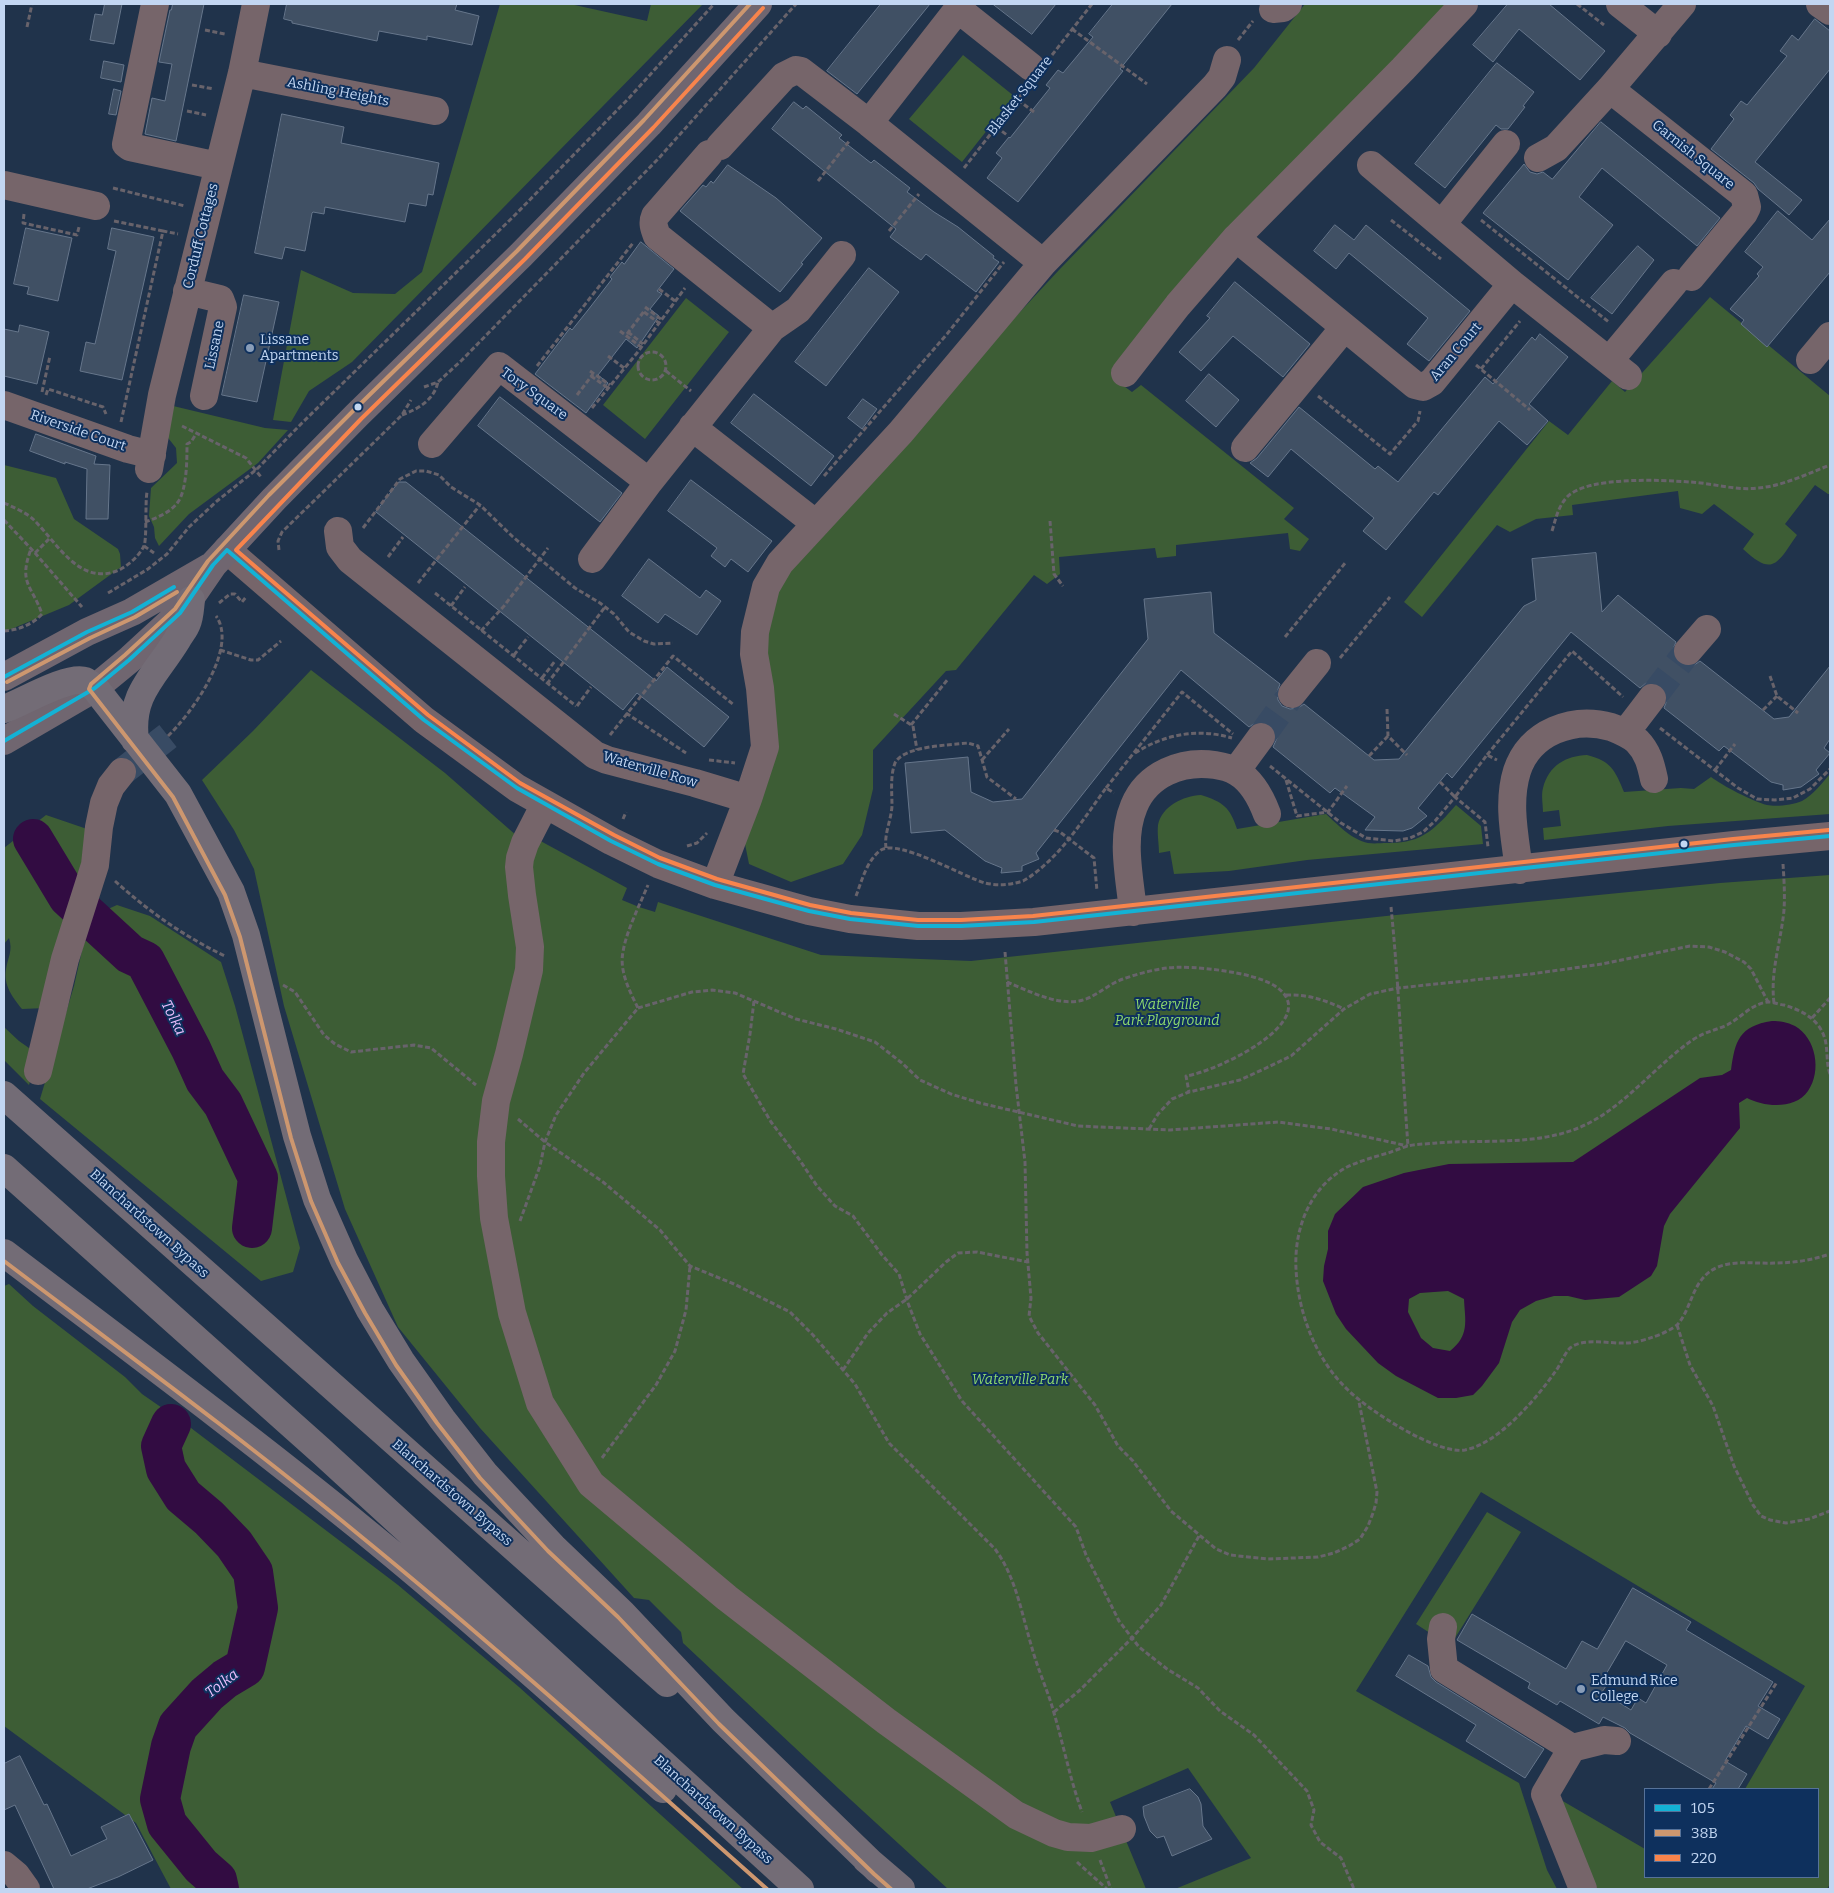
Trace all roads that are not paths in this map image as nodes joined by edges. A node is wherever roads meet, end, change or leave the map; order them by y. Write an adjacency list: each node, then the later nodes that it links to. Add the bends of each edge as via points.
1 (155, 4): 20 (street, via 126,144)
2 (256, 4): 13 (street, Corduff Cottages)
3 (758, 4): 41 (main road, via 541,235 357,415)
4 (1464, 4): 24 (street)
5 (1620, 4): 10 (street)
6 (1682, 4): 10 (street)
7 (1820, 4): 9 (street)
8 (960, 6): 12 (street, Blasket Square); 16 (street, Blasket Square)
9 (1830, 11)
10 (1658, 34): 14 (street)
11 (1227, 60): 26 (street, via 1222,77 1215,86)
12 (1036, 71)
13 (242, 73): 15 (street, Ashling Heights); 20 (street, Corduff Cottages)
14 (1610, 89): 18 (street, via 1556,148); 27 (street, Garnish Square, via 1744,195 1747,208 1628,338 1618,369)
15 (435, 111)
16 (867, 121): 26 (street); 29 (street, via 802,71 796,70 784,76 655,216 653,222 657,236)
17 (1506, 144): 23 (street)
18 (1538, 158)
19 (1371, 165): 23 (street)
20 (218, 166): 28 (street, Corduff Cottages)
21 (4, 185): 22 (street)
22 (96, 206)
23 (1442, 224): 27 (street)
24 (1236, 238): 30 (street, Aran Court); 31 (street, via 1178,304)
25 (842, 255): 29 (street, via 798,310)
26 (1043, 263): 39 (street, via 901,432)
27 (1512, 284): 30 (street, Aran Court, via 1428,386 1415,386)
28 (187, 291): 32 (street, Lissane, via 220,299 223,308); 37 (street, Corduff Cottages, via 157,415)
29 (772, 328): 34 (street)
30 (1344, 328): 36 (street)
31 (1125, 373)
32 (204, 396)
33 (4, 405): 37 (street, Riverside Court, via 116,445)
34 (692, 427): 38 (street); 39 (street)
35 (432, 444): 38 (street, Tory Square, via 499,366)
36 (1245, 448)
37 (150, 462)
38 (649, 482): 42 (street)
39 (815, 523): 55 (street, via 780,563 766,587 755,632 754,654 765,747)
40 (348, 532): 55 (street, Waterville Row, via 340,547 350,560 531,705 603,744 608,760)
41 (220, 558): 43 (main road); 47 (main road, via 132,612); 56 (street, via 424,720 517,788)
42 (592, 559)
43 (190, 600): 48 (main road, via 180,613); 51 (highway, via 188,623 140,696 134,718)
44 (1707, 629): 45 (street)
45 (1688, 651)
46 (1325, 664): 49 (street)
47 (4, 677)
48 (95, 688): 50 (highway, via 84,681 58,685); 51 (highway); 52 (main road)
49 (1292, 694)
50 (4, 709)
51 (135, 740): 71 (highway, via 178,794 231,892 246,935 297,1136 317,1199 370,1310 401,1361 485,1474 553,1547)
52 (4, 741)
53 (122, 772): 62 (street, via 104,803 95,865 66,959)
54 (1654, 779): 59 (street, via 1648,756 1638,742 1639,714 1596,724 1565,726 1543,736 1526,752 1511,802)
55 (748, 799): 60 (street)
56 (545, 804): 60 (street, via 658,864); 69 (street, via 520,858 530,964 496,1100 491,1142 494,1218 500,1251 512,1313 540,1404 591,1484 735,1604 886,1722 1016,1815 1054,1833 1091,1838)
57 (1266, 814): 61 (street, via 1255,790 1250,753 1224,766 1178,766 1161,774 1143,790 1128,826 1126,848)
58 (1830, 836): 59 (street)
59 (1519, 870): 61 (street)
60 (715, 885): 61 (street, via 808,911 918,926 1034,922)
61 (1133, 912)
62 (38, 1071)
63 (4, 1095): 71 (highway, Blanchardstown Bypass)
64 (4, 1168): 74 (highway, Blanchardstown Bypass, via 320,1450)
65 (4, 1253): 73 (highway, via 362,1529 502,1647)
66 (1442, 1627): 68 (street, via 1444,1668)
67 (1618, 1741): 68 (street, via 1604,1740)
68 (1566, 1756): 76 (street, via 1545,1794)
69 (1122, 1829)
70 (4, 1865): 72 (street)
71 (878, 1870): 75 (highway, Blanchardstown Bypass)
72 (26, 1889)
73 (776, 1889)
74 (800, 1889)
75 (901, 1889)
76 (1583, 1889)

